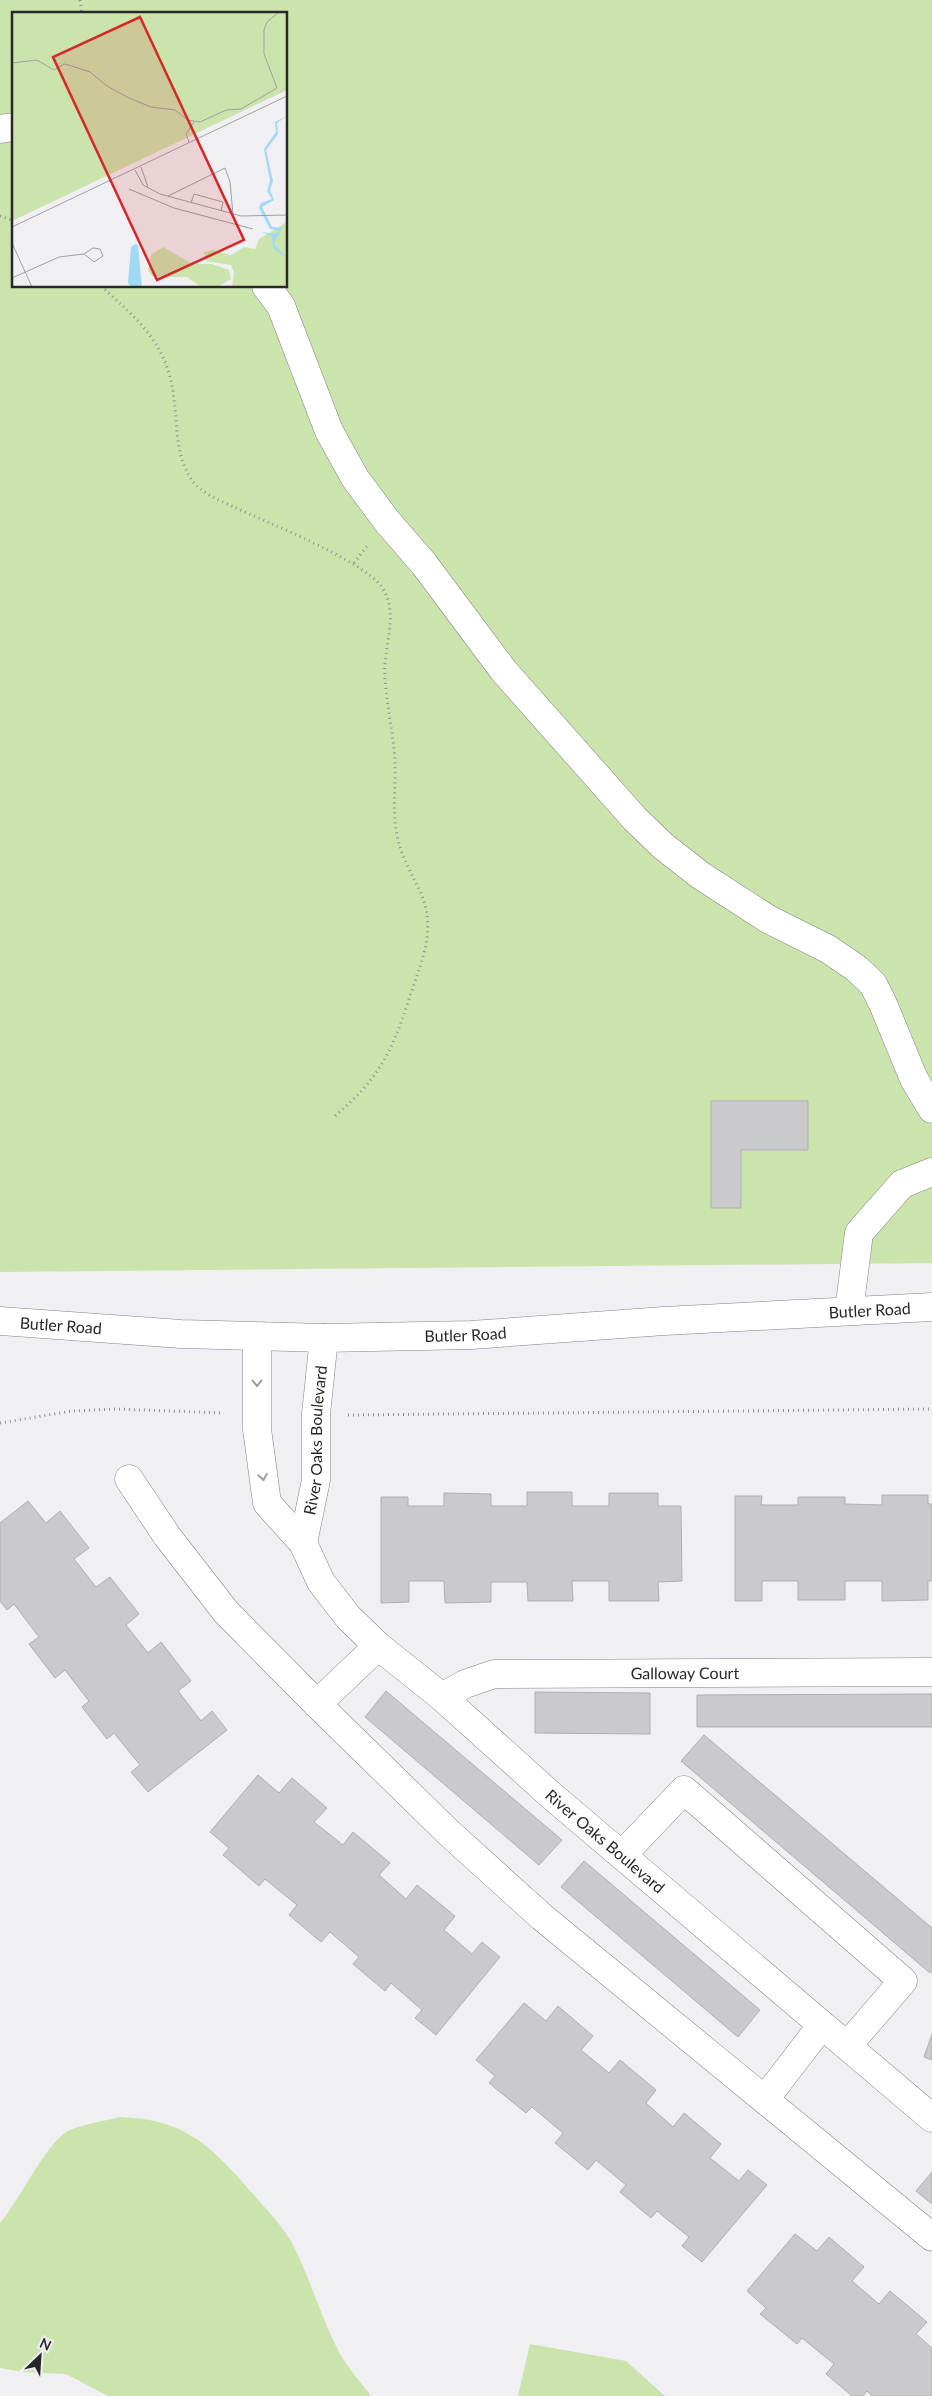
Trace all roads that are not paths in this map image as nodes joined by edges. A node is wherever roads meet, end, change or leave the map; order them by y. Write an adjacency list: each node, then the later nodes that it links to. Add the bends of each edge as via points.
1 (268, 288): 2 (street, via 281,306 329,431 355,478 503,670 635,820 663,846 700,875 768,919 828,949 872,984 884,1004 914,1078)
2 (932, 1109)
3 (932, 1172): 5 (street, via 902,1184 860,1233)
4 (932, 1306): 5 (street, Butler Road)
5 (848, 1311): 8 (street, Butler Road, via 664,1320 471,1335)
6 (0, 1321): 7 (street, Butler Road)
7 (257, 1337): 8 (street, Butler Road); 10 (street, River Oaks Boulevard, one-way to 10, via 257,1428 267,1504)
8 (324, 1338): 10 (street, River Oaks Boulevard, via 316,1414 316,1480)
9 (129, 1479): 14 (street, via 167,1536 226,1612)
10 (303, 1543): 11 (street, River Oaks Boulevard, via 321,1582 348,1617)
11 (378, 1646): 13 (street, River Oaks Boulevard); 14 (street)
12 (932, 1672): 13 (street, Galloway Court, via 494,1674 465,1684)
13 (442, 1697): 15 (street, River Oaks Boulevard)
14 (317, 1704): 18 (street, via 448,1832 542,1917)
15 (622, 1855): 16 (street, River Oaks Boulevard); 17 (street, via 684,1790 903,1981)
16 (822, 2025): 17 (street, River Oaks Boulevard); 18 (street)
17 (847, 2046): 19 (street, River Oaks Boulevard)
18 (765, 2099): 20 (street)
19 (932, 2118)
20 (932, 2237)

